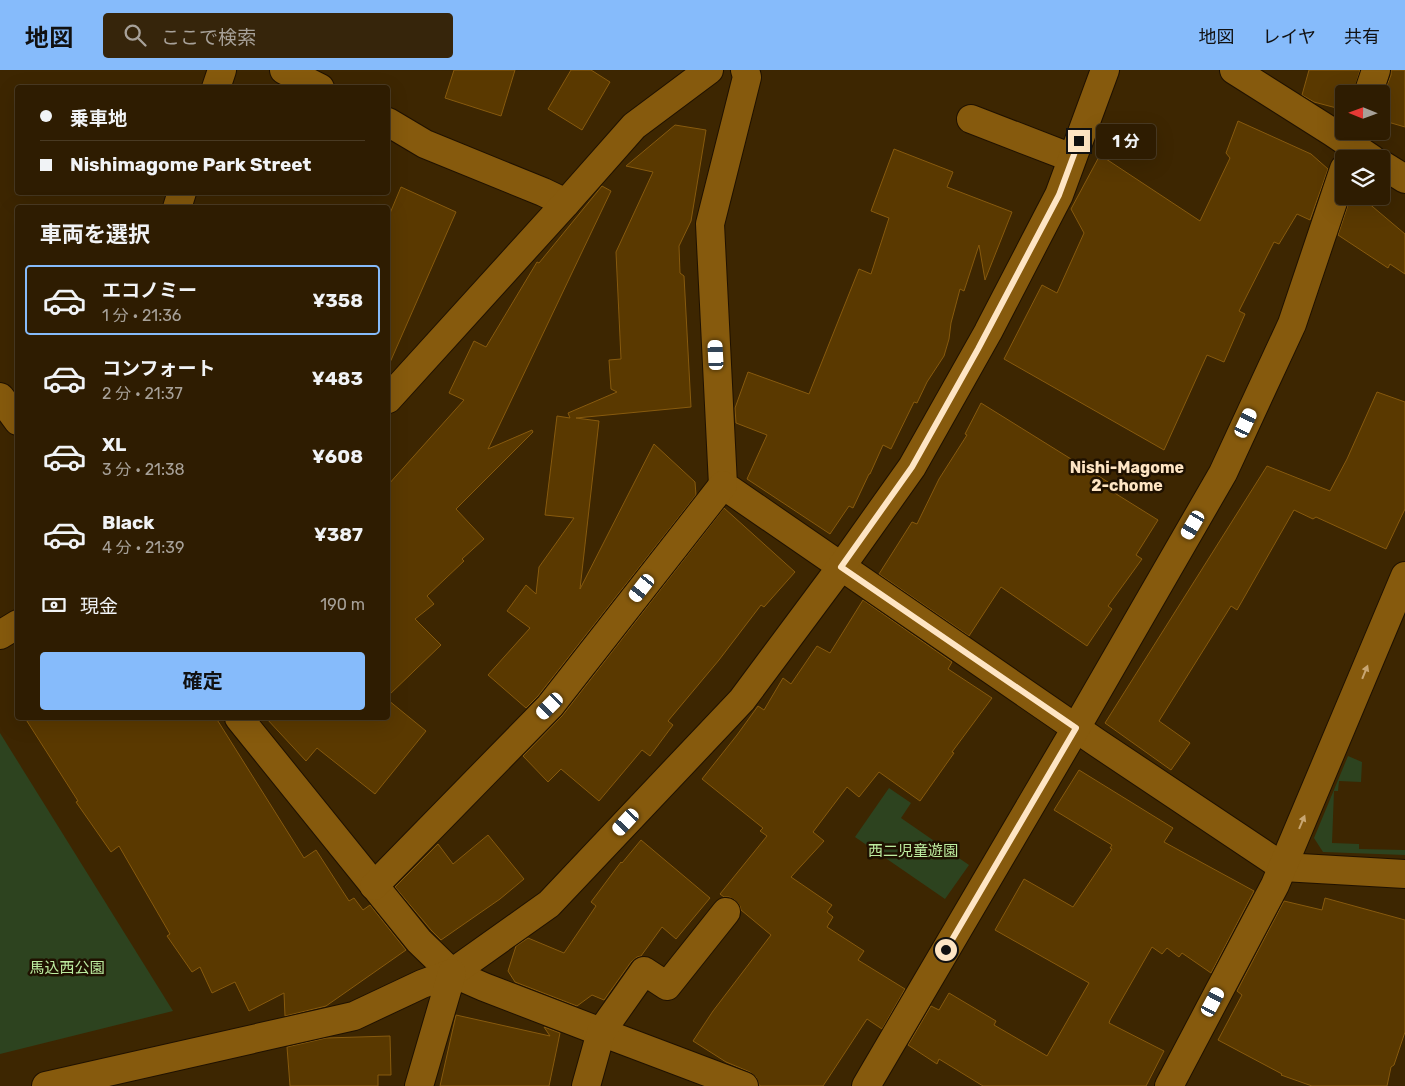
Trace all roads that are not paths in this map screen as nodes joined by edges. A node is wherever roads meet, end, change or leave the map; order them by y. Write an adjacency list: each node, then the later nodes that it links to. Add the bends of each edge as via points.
1 (222, 70): 8 (street)
2 (284, 70): 9 (street)
3 (709, 70): 17 (street, via 634,126)
4 (745, 70): 22 (street, via 747,77 710,224)
5 (1106, 70): 14 (street)
6 (1234, 70): 13 (street, via 1332,132)
7 (1376, 70): 10 (street)
8 (217, 85)
9 (314, 85)
10 (1371, 85)
11 (971, 119): 14 (street)
12 (390, 123): 17 (street, via 425,144)
13 (1351, 150)
14 (1072, 158): 23 (street, via 1059,195 997,315 912,467)
15 (1390, 170): 16 (street)
16 (1405, 179)
17 (566, 203): 20 (street)
18 (1335, 205): 28 (street, via 1292,324 1223,473)
19 (0, 397): 21 (street)
20 (390, 397)
21 (15, 417)
22 (723, 485): 23 (street); 31 (street, via 550,706)
23 (841, 567): 28 (street); 33 (street, via 742,700 556,897)
24 (1405, 576): 29 (street, one-way to 24)
25 (15, 626): 26 (street)
26 (0, 635)
27 (241, 720): 31 (street)
28 (1076, 728): 29 (street); 40 (street)
29 (1283, 867): 30 (street); 41 (street)
30 (1405, 874)
31 (374, 886): 33 (street, via 418,941)
32 (726, 912): 34 (street, via 667,986 644,971)
33 (452, 973): 34 (street); 35 (street, via 354,1016); 37 (street)
34 (601, 1032): 38 (street); 39 (street)
35 (90, 1081): 36 (street)
36 (46, 1086)
37 (419, 1086)
38 (586, 1086)
39 (744, 1086)
40 (866, 1086)
41 (1169, 1086)

